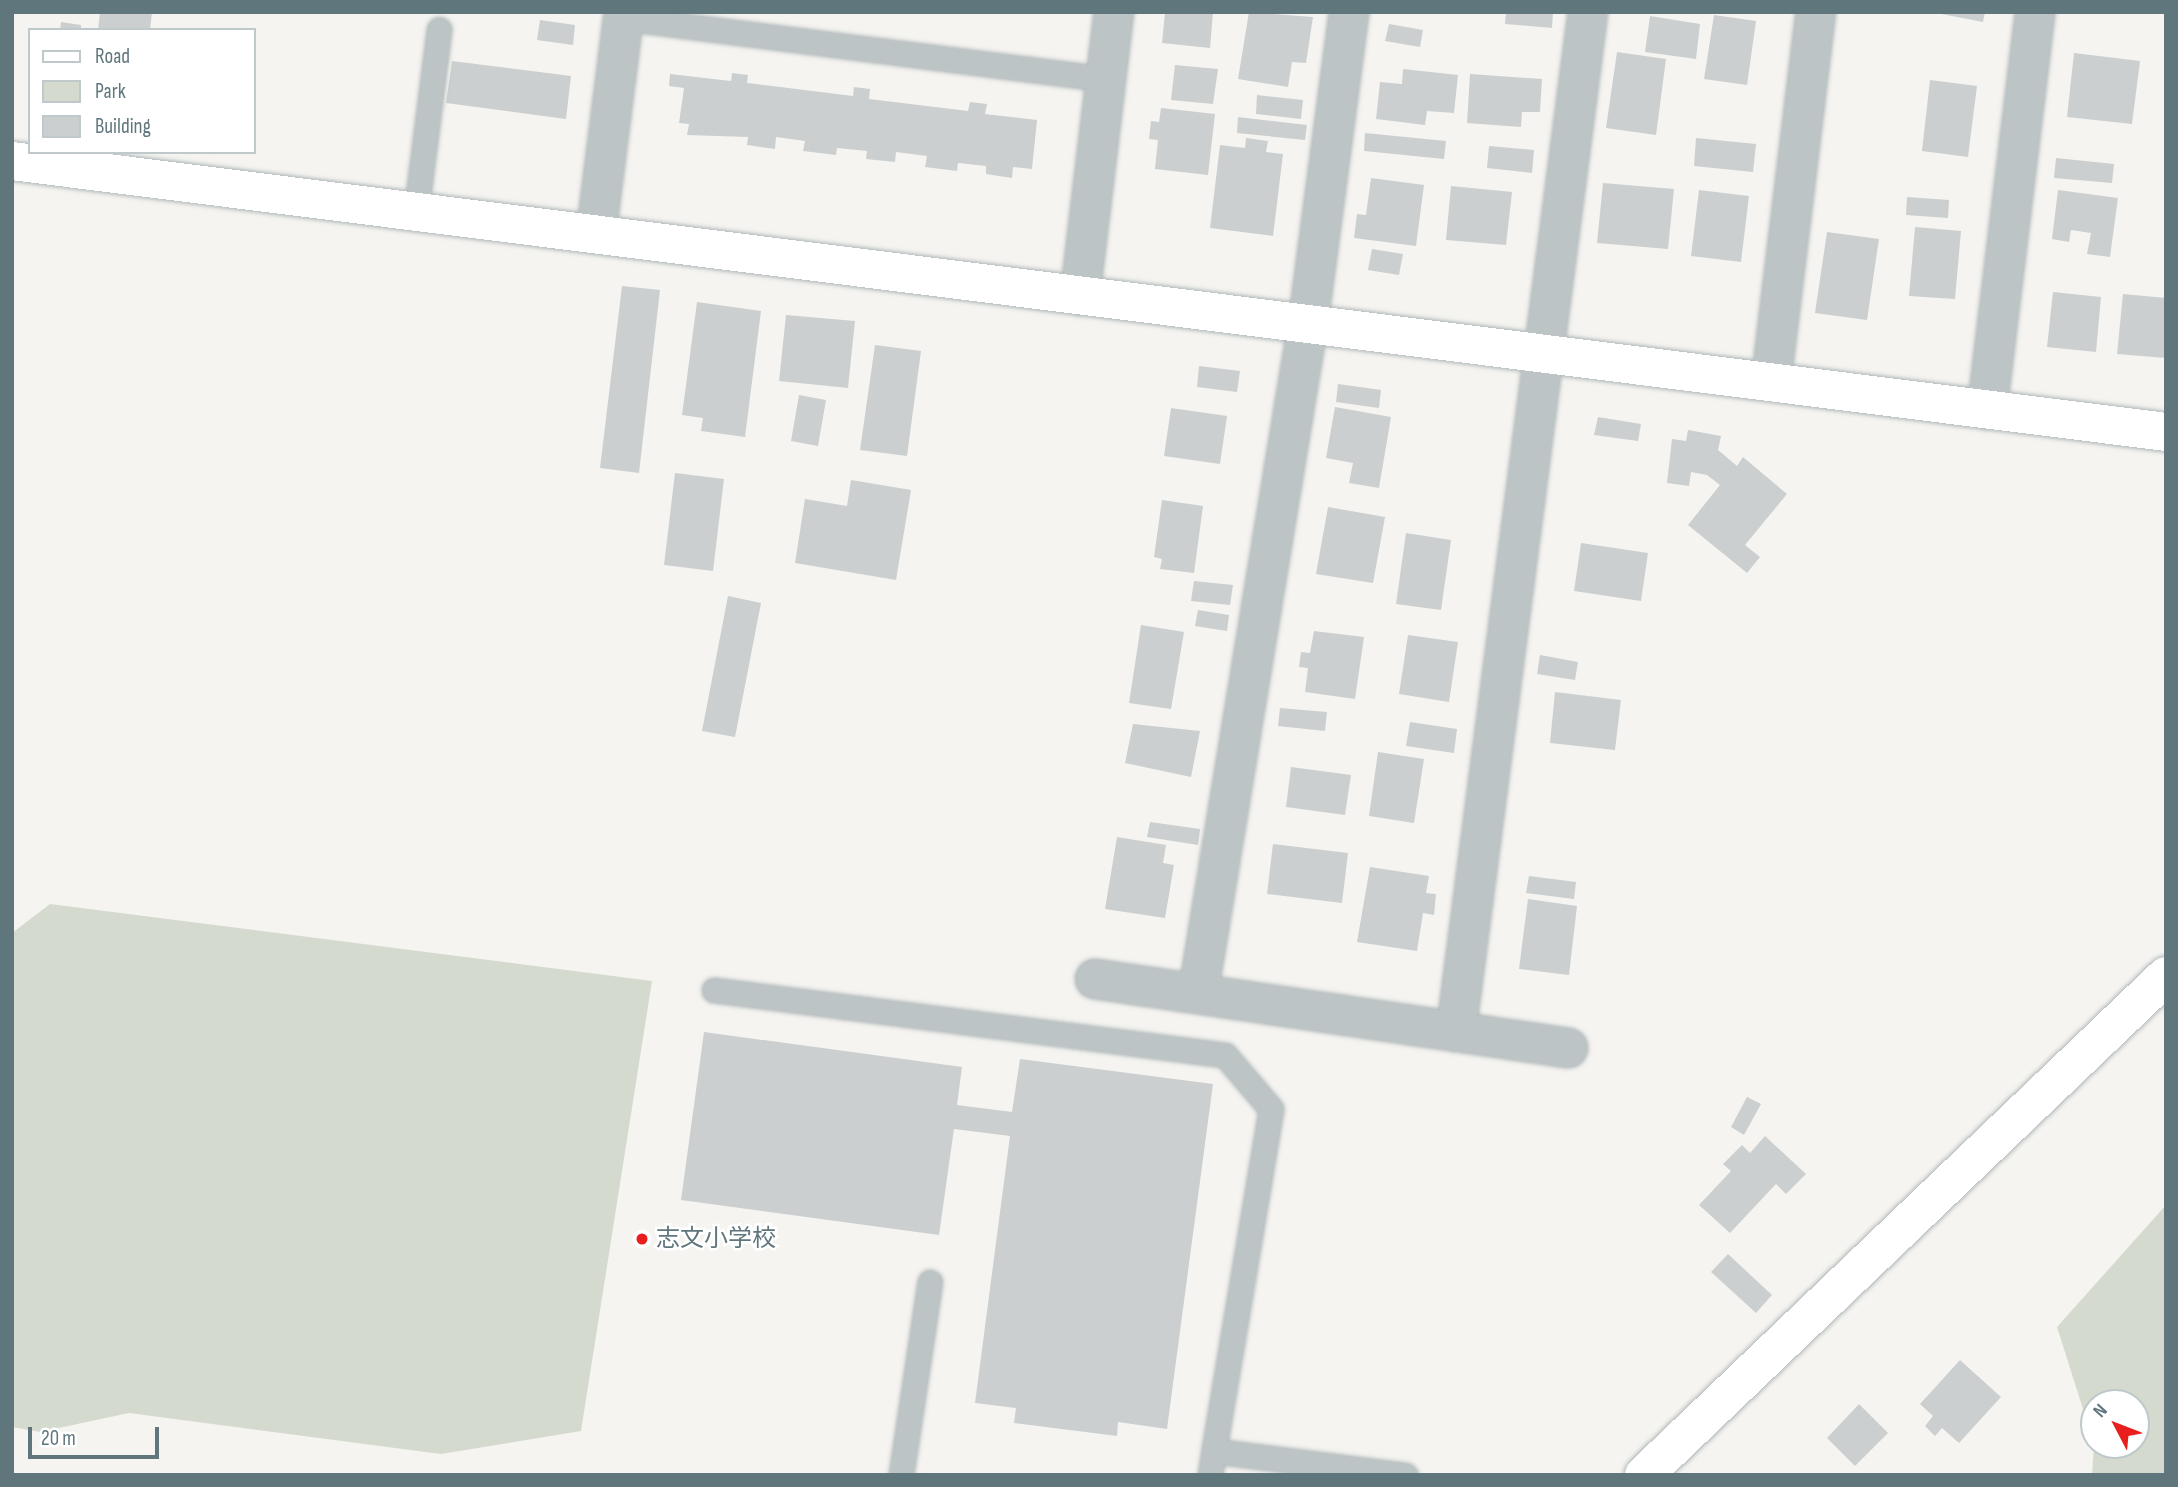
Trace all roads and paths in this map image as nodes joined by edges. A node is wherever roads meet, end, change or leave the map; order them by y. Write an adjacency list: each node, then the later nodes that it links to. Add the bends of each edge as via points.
1 (1114, 12): 8 (street)
2 (1349, 12): 13 (street)
3 (1588, 12): 14 (street)
4 (1816, 12): 15 (street)
5 (2035, 12): 16 (street)
6 (624, 15): 8 (lane); 11 (street)
7 (439, 29): 10 (lane)
8 (1106, 79): 12 (street)
9 (12, 161): 10 (street)
10 (416, 212): 11 (street)
11 (596, 234): 12 (street)
12 (1080, 296): 13 (street)
13 (1308, 324): 14 (street); 21 (street)
14 (1547, 354): 15 (street); 22 (street)
15 (1771, 382): 16 (street)
16 (1987, 410): 17 (street)
17 (2166, 432)
18 (2166, 976): 29 (street)
19 (1096, 979): 21 (street)
20 (713, 990): 25 (lane, via 1225,1055 1270,1109)
21 (1199, 994): 22 (street)
22 (1456, 1032): 23 (street)
23 (1568, 1048)
24 (930, 1282): 26 (lane)
25 (1214, 1451): 27 (lane); 28 (lane)
26 (901, 1475)
27 (1210, 1475)
28 (1405, 1475)
29 (1644, 1475)

